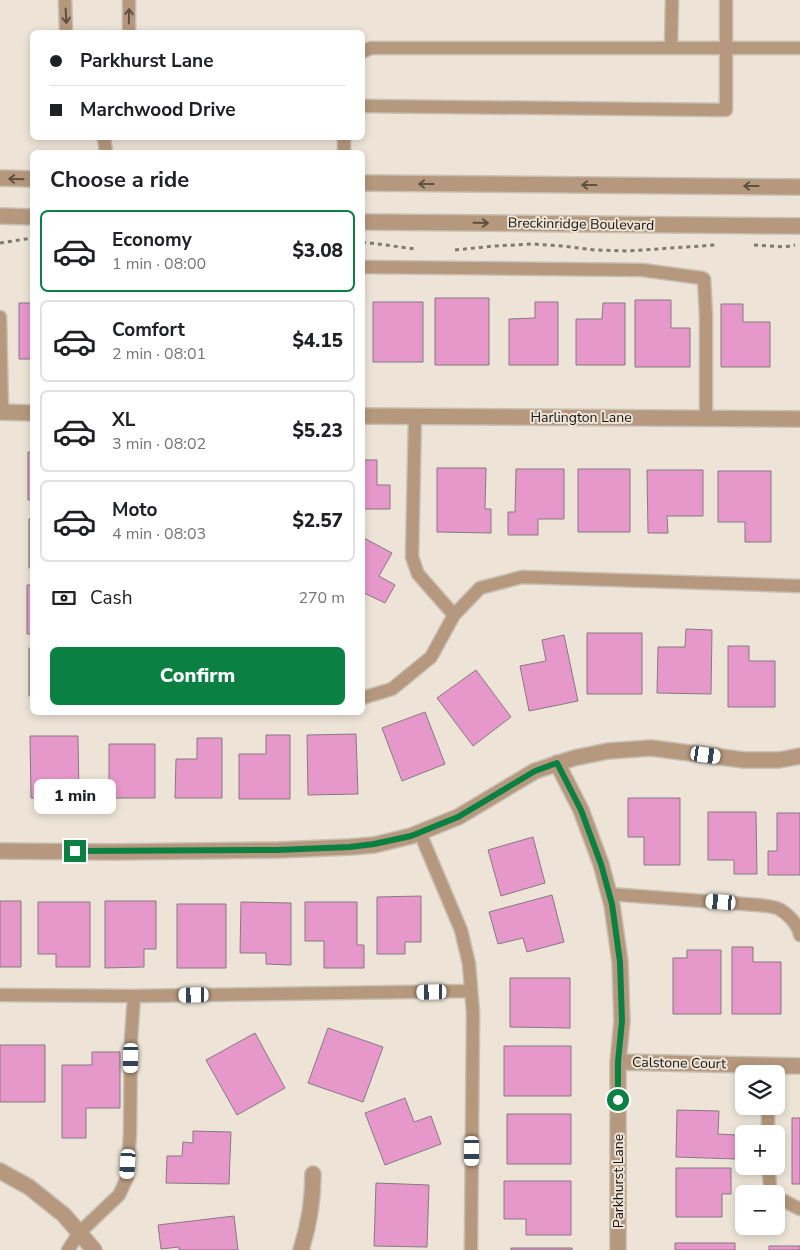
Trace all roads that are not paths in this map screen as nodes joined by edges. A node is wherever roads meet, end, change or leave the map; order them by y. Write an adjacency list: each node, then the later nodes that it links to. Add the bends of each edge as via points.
1 (65, 0): 5 (lane, one-way to 5)
2 (129, 0): 6 (lane, one-way to 2)
3 (672, 0): 7 (lane)
4 (726, 0): 8 (lane)
5 (66, 30)
6 (129, 30)
7 (671, 48): 8 (lane); 10 (lane, via 371,48)
8 (725, 48): 9 (lane); 11 (lane, via 726,110)
9 (800, 48)
10 (365, 51)
11 (365, 106)
12 (0, 178): 13 (street, one-way to 12)
13 (30, 179)
14 (365, 183): 15 (street, one-way to 14)
15 (800, 187)
16 (0, 216): 17 (street)
17 (30, 216)
18 (365, 222): 19 (street, Breckinridge Boulevard, one-way to 19)
19 (800, 226)
20 (365, 267): 26 (lane, via 642,270 702,278 706,316)
21 (0, 317): 22 (lane)
22 (1, 412): 23 (street)
23 (30, 413)
24 (365, 416): 25 (street, Harlington Lane)
25 (415, 416): 26 (street, Harlington Lane); 29 (lane, via 412,557 418,574)
26 (706, 418): 27 (street, Harlington Lane)
27 (800, 419)
28 (800, 586): 29 (lane, via 522,578 480,588)
29 (454, 615): 30 (lane, via 431,657 392,688)
30 (365, 697)
31 (800, 756): 32 (street, via 744,760 650,748 608,750)
32 (557, 763): 33 (street, via 535,771 458,817); 35 (street, Parkhurst Lane, via 581,810)
33 (420, 833): 34 (street, via 374,844 305,849); 37 (lane, via 461,930)
34 (0, 851)
35 (609, 894): 36 (lane, via 778,909 790,918); 40 (street, Parkhurst Lane, via 620,962 622,1021)
36 (800, 934)
37 (471, 991): 39 (lane); 52 (lane)
38 (0, 995): 39 (lane)
39 (134, 996): 48 (lane, via 127,1178 119,1195)
40 (618, 1062): 42 (street, Calstone Court); 53 (street, Parkhurst Lane)
41 (800, 1066): 43 (street, Calstone Court)
42 (735, 1067)
43 (785, 1067)
44 (0, 1171): 48 (street, via 29,1187 64,1214)
45 (313, 1174): 51 (street, via 307,1233)
46 (785, 1202): 47 (lane)
47 (800, 1209)
48 (80, 1233): 49 (lane); 50 (street)
49 (68, 1250)
50 (94, 1250)
51 (301, 1250)
52 (471, 1250)
53 (618, 1250)

